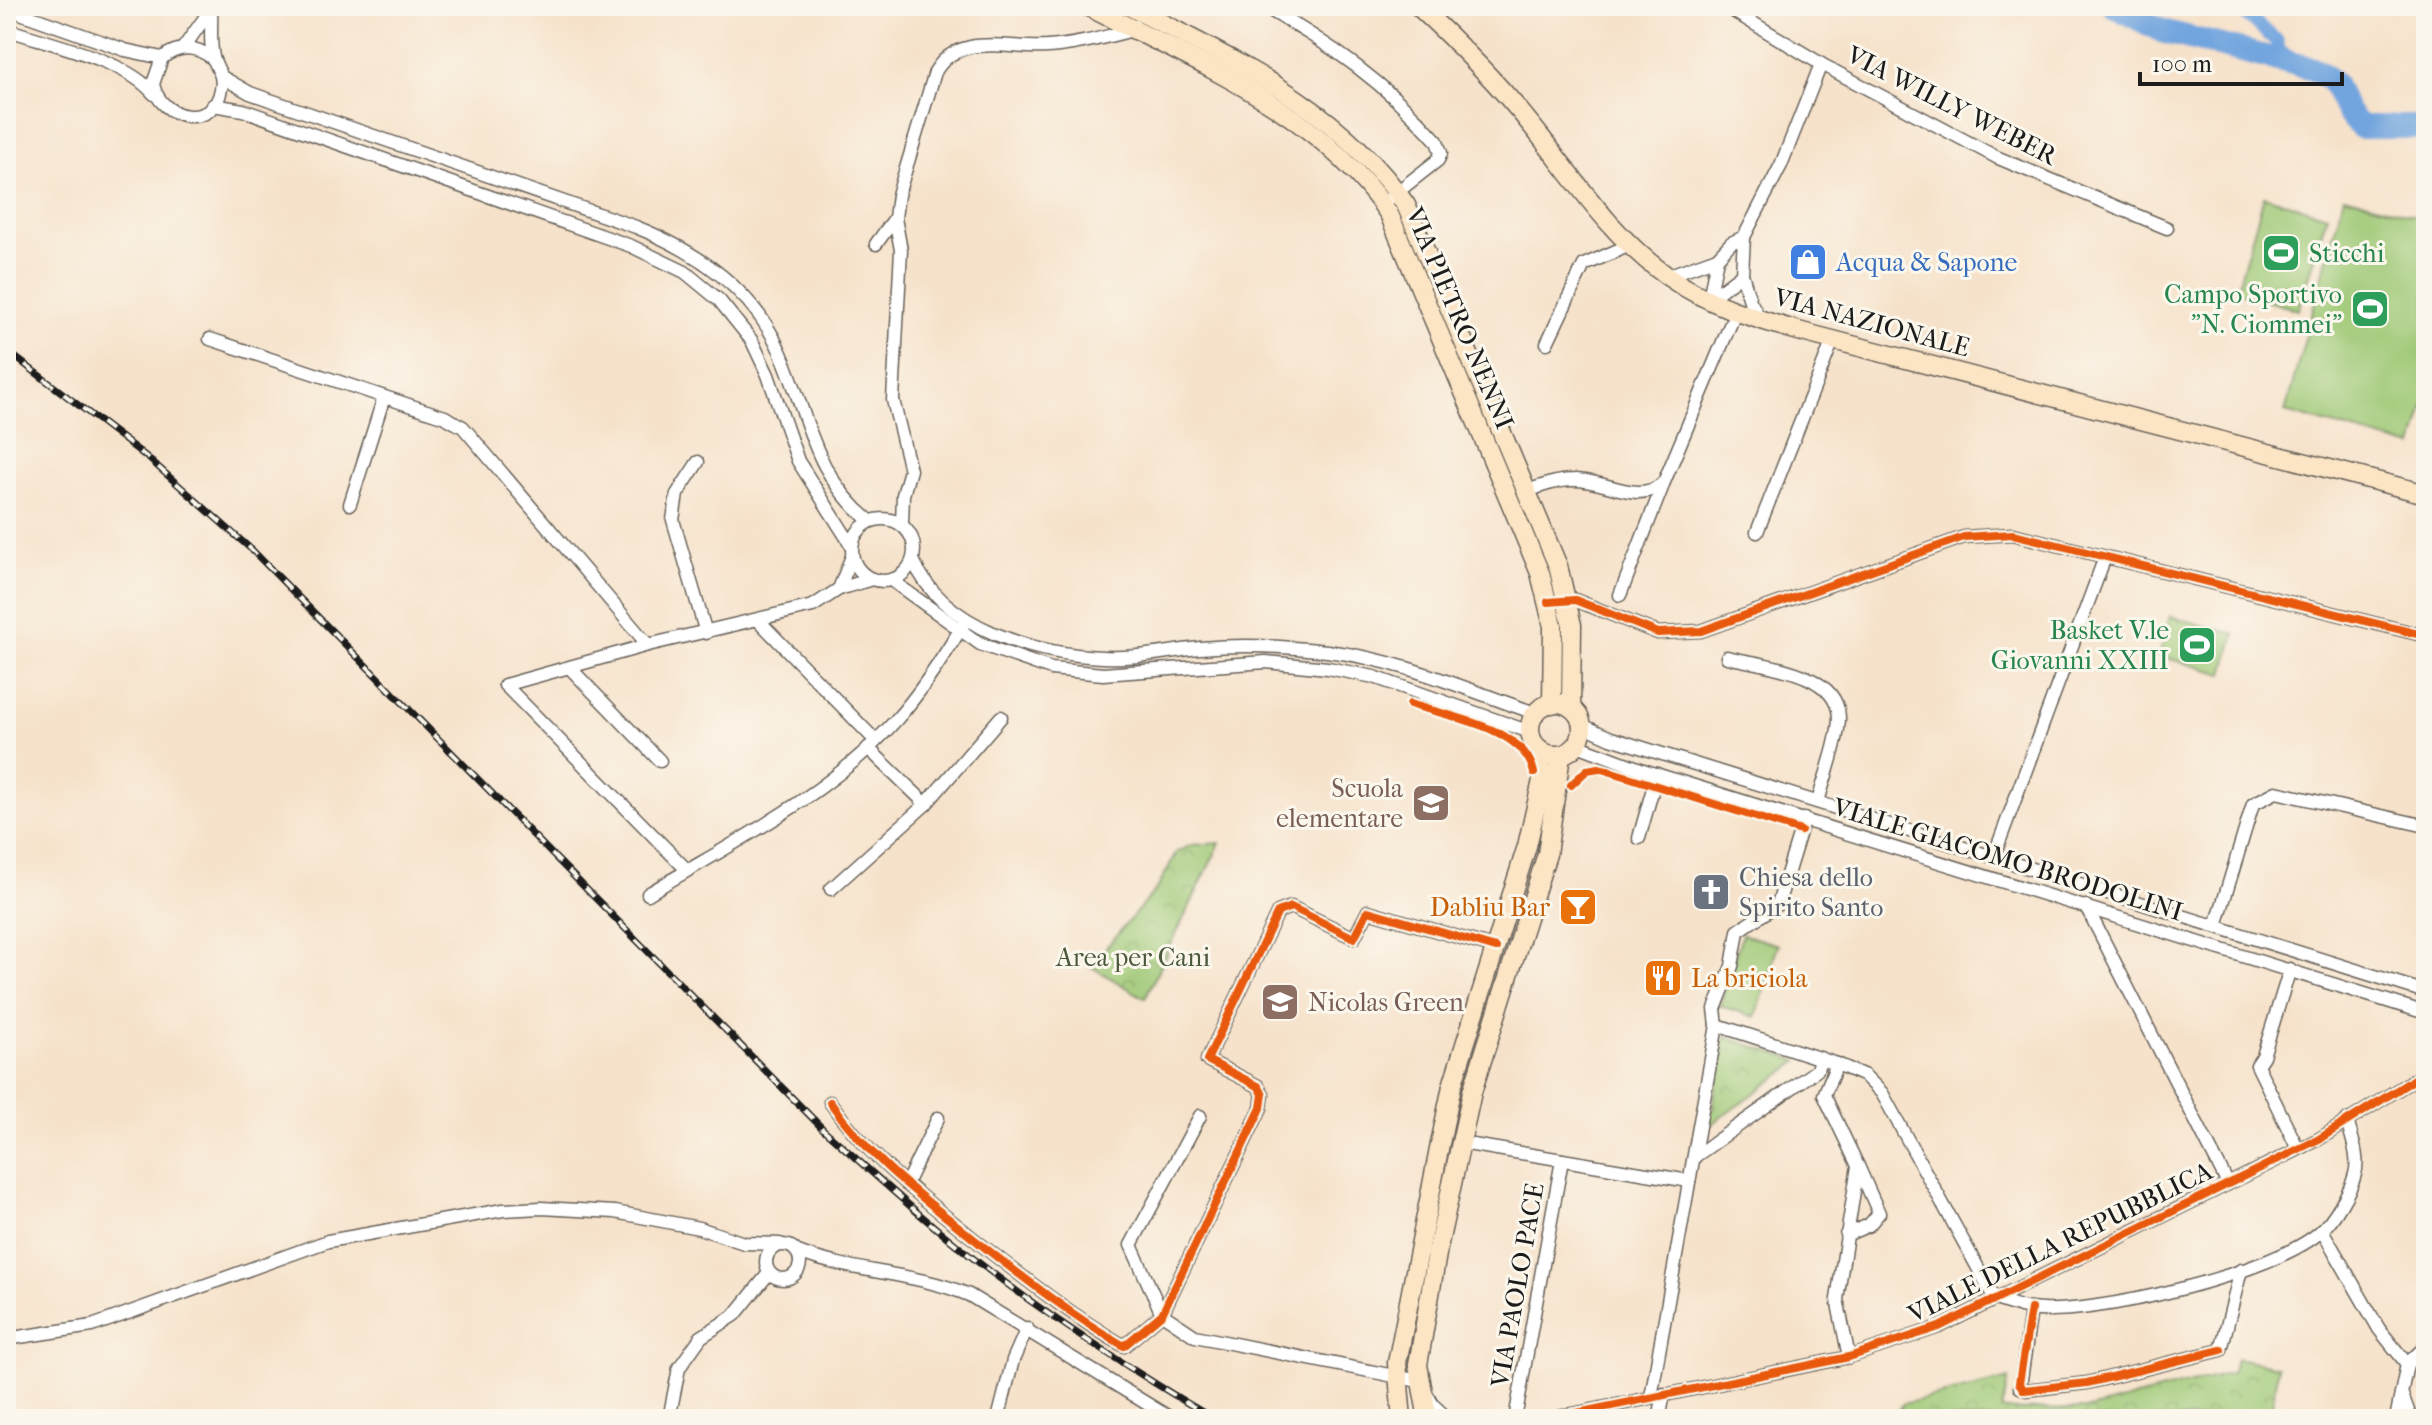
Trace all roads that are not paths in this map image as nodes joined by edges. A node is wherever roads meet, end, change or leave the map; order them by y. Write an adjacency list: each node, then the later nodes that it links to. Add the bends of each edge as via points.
1 (1087, 6): 9 (street, VIA PIETRO NENNI)
2 (1263, 6): 17 (street, via 1320,38 1375,79 1437,141 1438,160)
3 (1418, 6): 23 (street, VIA NAZIONALE, via 1484,68)
4 (1725, 6): 13 (street, VIA WILLY WEBER)
5 (6, 8): 11 (street)
6 (212, 8): 10 (street); 12 (street)
7 (1135, 9): 9 (street); 17 (street, VIA PIETRO NENNI, via 1273,81 1332,122)
8 (6, 29): 15 (street, via 121,69)
9 (1133, 30): 18 (street, VIA PIETRO NENNI, via 1265,99 1320,137); 19 (street, via 1047,47 987,45 954,51 942,60 919,122)
10 (184, 47): 11 (street); 12 (street)
11 (162, 58): 15 (street, via 153,75)
12 (213, 59): 14 (street)
13 (1821, 64): 20 (street, VIA WILLY WEBER, via 1996,157); 21 (street, via 1781,165)
14 (222, 77): 16 (street); 40 (street, via 250,93 636,227 701,260 743,295 770,332 813,446 846,498)
15 (154, 94): 16 (street, via 167,110 185,117)
16 (213, 105): 43 (street, via 243,110 608,238 685,272 719,300 752,341 798,461)
17 (1398, 193): 18 (street); 36 (street, VIA PIETRO NENNI)
18 (1382, 204): 51 (street, VIA PIETRO NENNI)
19 (895, 218): 22 (street); 38 (street, via 901,250 893,400 910,470)
20 (2167, 228)
21 (1744, 237): 24 (street); 25 (street)
22 (876, 244)
23 (1630, 245): 26 (street, VIA NAZIONALE); 32 (street, via 1584,265)
24 (1717, 258): 26 (street); 27 (street)
25 (1742, 274): 27 (street); 29 (street)
26 (1667, 276): 27 (street, VIA NAZIONALE)
27 (1709, 299): 28 (street, VIA NAZIONALE)
28 (1736, 311): 29 (street, VIA NAZIONALE); 35 (street)
29 (1761, 321): 31 (street, VIA NAZIONALE)
30 (210, 339): 33 (street)
31 (1833, 340): 37 (street, VIA NAZIONALE); 42 (street)
32 (1547, 343)
33 (384, 397): 39 (street); 57 (street, via 463,427)
34 (698, 462): 55 (street, via 677,494 673,520)
35 (1664, 482): 36 (street, via 1643,493 1575,480); 49 (street)
36 (1525, 492): 50 (street, VIA PIETRO NENNI)
37 (2426, 494)
38 (903, 495): 40 (street); 41 (street)
39 (350, 504)
40 (874, 520): 41 (street); 43 (street, via 860,529)
41 (902, 524): 45 (street, via 913,540)
42 (1757, 532)
43 (852, 551): 46 (street, via 857,568); 48 (street)
44 (2105, 557): 50 (street, via 2013,534 1973,535 1701,631 1674,635 1636,627); 56 (street); 78 (street)
45 (913, 560): 47 (street); 52 (street, via 934,592)
46 (872, 579): 47 (street); 48 (street)
47 (891, 580): 54 (street)
48 (839, 589): 53 (street, via 813,606)
49 (1620, 595)
50 (1568, 599): 51 (street); 63 (street, VIA PIETRO NENNI)
51 (1548, 602): 62 (street, VIA PIETRO NENNI, via 1553,626)
52 (967, 619): 54 (street); 60 (street, via 1054,653 1106,658 1269,645 1331,651)
53 (759, 621): 55 (street); 68 (street)
54 (959, 632): 61 (street, via 1051,669 1103,674 1266,662 1359,674); 68 (street, via 915,696)
55 (706, 633): 57 (street)
56 (2426, 636)
57 (648, 645): 59 (street)
58 (1727, 657): 73 (street, via 1821,681 1834,695 1839,719)
59 (570, 668): 71 (street); 79 (street, via 505,685)
60 (1428, 676): 61 (street); 64 (street)
61 (1424, 693): 67 (street)
62 (1552, 704): 63 (street); 64 (street)
63 (1571, 708): 66 (street)
64 (1535, 713): 67 (street)
65 (1001, 717): 74 (street)
66 (1582, 725): 70 (street); 73 (street, VIALE GIACOMO BRODOLINI)
67 (1530, 732): 69 (street)
68 (872, 744): 74 (street); 79 (street, via 810,794)
69 (1540, 749): 70 (street); 84 (street, via 1543,776 1531,832)
70 (1569, 750): 72 (street, VIALE GIACOMO BRODOLINI); 88 (street, via 1547,854)
71 (660, 761)
72 (1657, 774): 75 (street, VIALE GIACOMO BRODOLINI); 77 (street)
73 (1818, 802): 78 (street, VIALE GIACOMO BRODOLINI)
74 (926, 804): 80 (street)
75 (1804, 819): 82 (street, VIALE GIACOMO BRODOLINI); 90 (street, via 1778,904 1738,931 1732,966 1715,1009)
76 (2426, 826): 83 (street, via 2276,792 2264,795 2253,804)
77 (1639, 838)
78 (1994, 856): 83 (street, VIALE GIACOMO BRODOLINI)
79 (687, 870): 81 (street)
80 (831, 889)
81 (648, 894)
82 (2086, 906): 85 (street, VIALE GIACOMO BRODOLINI); 105 (street)
83 (2216, 926): 86 (street, VIALE GIACOMO BRODOLINI)
84 (1496, 948): 87 (street); 117 (street, via 1368,911 1354,938 1294,909 1284,908 1277,915 1207,1060 1258,1086 1261,1108)
85 (2290, 969): 89 (street, VIALE GIACOMO BRODOLINI); 99 (street, via 2257,1065)
86 (2426, 992)
87 (1480, 999): 88 (street); 123 (street, via 1452,1086 1397,1363)
88 (1499, 1006): 98 (street)
89 (2426, 1013)
90 (1717, 1025): 91 (street); 100 (street)
91 (1820, 1058): 92 (street); 100 (street, via 1817,1070)
92 (1837, 1064): 102 (street, via 1824,1095); 115 (street, via 1865,1076 1893,1108)
93 (2426, 1072): 97 (street, VIALE DELLA REPUBBLICA)
94 (830, 1102): 104 (street, via 852,1134)
95 (1200, 1116): 117 (street, via 1131,1245)
96 (938, 1118): 104 (street)
97 (2347, 1120): 99 (street, VIALE DELLA REPUBBLICA); 106 (street, via 2356,1174)
98 (1461, 1143): 101 (street); 124 (street)
99 (2298, 1149): 105 (street, VIALE DELLA REPUBBLICA)
100 (1694, 1157): 103 (street)
101 (1562, 1160): 103 (street); 133 (street, VIA PAOLO PACE)
102 (1858, 1166): 107 (street); 107 (street, via 1879,1213 1869,1225)
103 (1689, 1181): 125 (street)
104 (906, 1184): 117 (street, via 1080,1320 1124,1346)
105 (2228, 1184): 115 (street, VIALE DELLA REPUBBLICA)
106 (2322, 1230): 114 (street, via 2265,1264); 122 (street)
107 (1846, 1235): 121 (street, via 1837,1299)
108 (744, 1243): 109 (street); 112 (street); 119 (street, via 699,1228 615,1212 507,1210 328,1241 92,1326)
109 (780, 1244): 110 (street); 112 (street, via 767,1254)
110 (798, 1252): 111 (street); 113 (street)
111 (830, 1264): 113 (street); 118 (street, via 946,1285)
112 (768, 1269): 113 (street, via 785,1279); 127 (street, via 735,1315 701,1337 679,1368)
113 (798, 1270)
114 (2241, 1270): 116 (street, via 2106,1304); 116 (street, via 2221,1350 2087,1383 2020,1387)
115 (1995, 1299): 116 (street); 121 (street, VIALE DELLA REPUBBLICA, via 1939,1327)
116 (2031, 1309)
117 (1162, 1314): 123 (street, via 1195,1336)
118 (1027, 1328): 128 (street); 129 (street)
119 (6, 1339)
120 (2426, 1346): 122 (street)
121 (1849, 1357): 125 (street, VIALE DELLA REPUBBLICA)
122 (2407, 1364): 126 (street)
123 (1399, 1380): 124 (street); 130 (street)
124 (1419, 1381): 131 (street); 132 (street)
125 (1657, 1396): 134 (street, VIALE DELLA REPUBBLICA); 135 (street)
126 (2403, 1397): 136 (street); 137 (street)
127 (669, 1419)
128 (998, 1419)
129 (1172, 1419)
130 (1402, 1419)
131 (1428, 1419)
132 (1448, 1419)
133 (1515, 1419)
134 (1548, 1419)
135 (1659, 1419)
136 (2396, 1419)
137 (2411, 1419)

